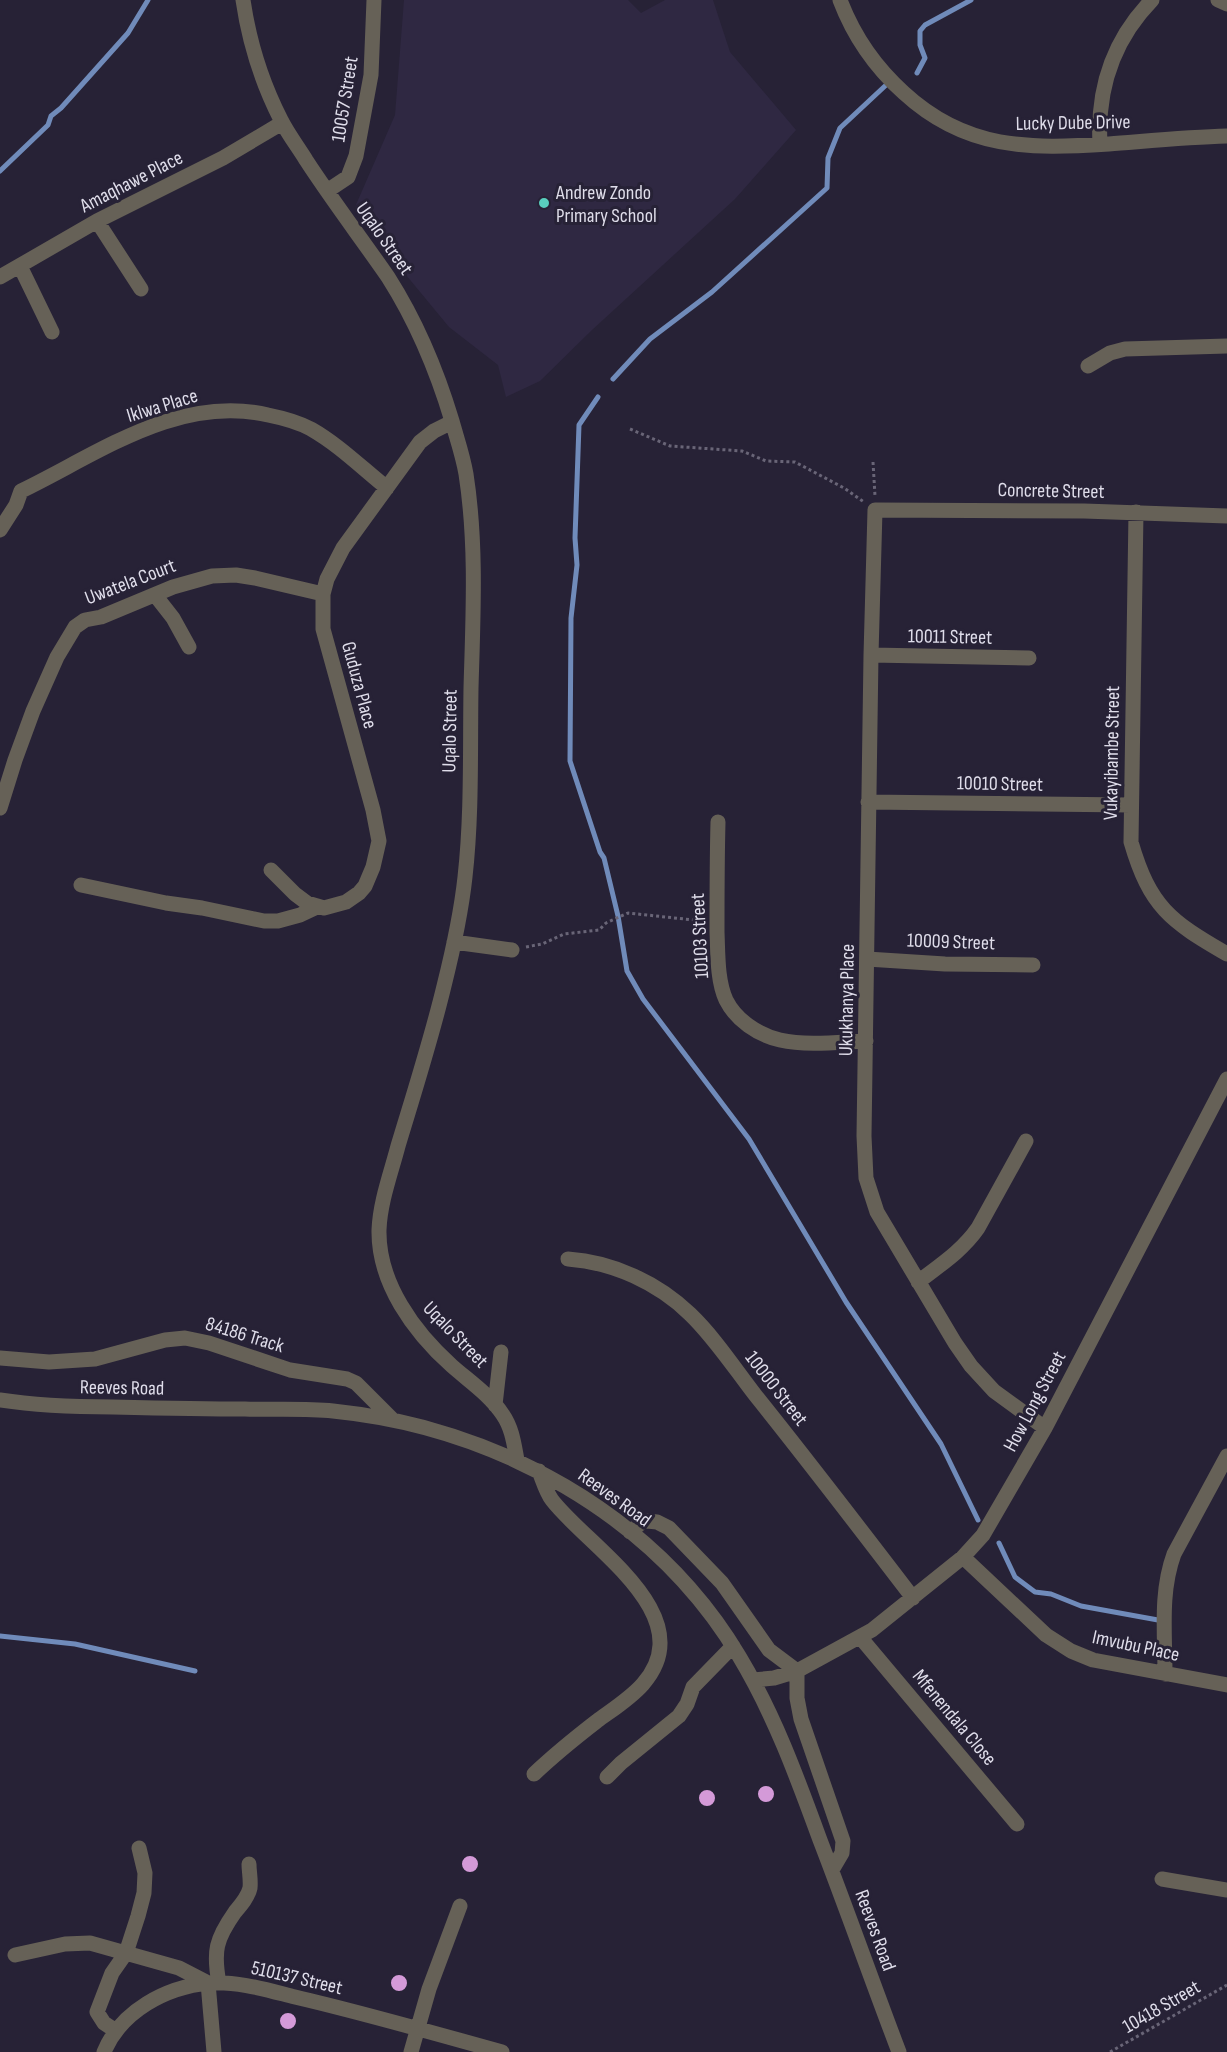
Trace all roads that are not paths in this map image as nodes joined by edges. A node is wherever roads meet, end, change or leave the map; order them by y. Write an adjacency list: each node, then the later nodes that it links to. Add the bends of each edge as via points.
1 (243, 0): 7 (street, Uqalo Street, via 261,72)
2 (374, 0): 10 (street, 10057 Street, via 371,75 356,156 348,177)
3 (840, 0): 9 (street, Lucky Dube Drive, via 848,22 877,66 916,104 949,125 1014,145)
4 (1152, 0): 9 (street, via 1131,24 1113,58 1100,108)
5 (1218, 0): 6 (street)
6 (1227, 4)
7 (282, 123): 10 (street, Uqalo Street); 11 (street, Amaqhawe Place, via 223,158)
8 (1227, 136): 9 (street, Lucky Dube Drive)
9 (1100, 144)
10 (327, 191): 18 (street, Uqalo Street, via 388,278 418,330)
11 (97, 221): 12 (street, Amaqhawe Place); 14 (street)
12 (20, 266): 13 (street, Amaqhawe Place); 15 (street)
13 (0, 277)
14 (141, 289)
15 (52, 332)
16 (1227, 346): 17 (street, via 1125,349)
17 (1088, 366)
18 (452, 422): 19 (street, Guduza Place, via 420,442); 36 (street, Uqalo Street, via 466,471 473,581 467,844)
19 (387, 488): 23 (street, Iklwa Place, via 335,446 300,424 256,412 209,411 189,414 113,443 21,491); 24 (street, Guduza Place, via 343,548)
20 (875, 510): 21 (street, Concrete Street); 27 (street, Ukukhanya Place)
21 (1136, 512): 22 (street, Concrete Street); 30 (street, Vukayibambe Street)
22 (1227, 516)
23 (0, 530)
24 (323, 594): 25 (street, Uwatela Court, via 236,575 195,579); 35 (street, Guduza Place, via 323,629 379,841 370,875 359,893 334,906)
25 (155, 595): 26 (street); 31 (street, Uwatela Court, via 75,627 33,711)
26 (189, 647)
27 (871, 655): 28 (street, 10011 Street); 29 (street, Ukukhanya Place)
28 (1029, 658)
29 (868, 802): 30 (street, 10010 Street); 39 (street, Ukukhanya Place)
30 (1131, 805): 38 (street, Vukayibambe Street, via 1131,842 1150,892 1186,929)
31 (0, 808)
32 (718, 822): 41 (street, 10103 Street, via 718,955 726,999 742,1021 768,1036 782,1040)
33 (271, 870): 35 (street, via 295,894)
34 (81, 885): 35 (street, via 264,921 278,921)
35 (317, 907)
36 (454, 942): 37 (street); 49 (street, Uqalo Street, via 388,1177 379,1229 382,1260 404,1310 449,1364)
37 (512, 950)
38 (1227, 954)
39 (867, 959): 40 (street, 10009 Street); 41 (street, Ukukhanya Place)
40 (1033, 964)
41 (866, 1041): 45 (street, Ukukhanya Place, via 866,1178 877,1212)
42 (1227, 1080): 51 (street, How Long Street)
43 (1026, 1141): 45 (street, via 969,1241)
44 (568, 1259): 57 (street, 10000 Street, via 628,1273 690,1314)
45 (918, 1281): 51 (street, Ukukhanya Place, via 955,1343 981,1377)
46 (501, 1352): 49 (street)
47 (0, 1358): 50 (street, 84186 Track, via 49,1362 95,1359 165,1340 196,1340 290,1370 347,1379)
48 (0, 1400): 50 (street, Reeves Road, via 63,1407 331,1411)
49 (495, 1405): 53 (street, Uqalo Street, via 507,1422)
50 (392, 1419): 53 (street, Reeves Road, via 449,1434)
51 (1045, 1428): 56 (street, How Long Street, via 991,1524)
52 (1227, 1456): 61 (street, via 1168,1569 1164,1600)
53 (517, 1460): 54 (street, Reeves Road)
54 (539, 1472): 55 (street, Reeves Road); 64 (street, via 554,1502 627,1575 650,1608 660,1643 655,1667 643,1685)
55 (630, 1532): 59 (street, Reeves Road, via 673,1571); 60 (street, via 647,1521 669,1528 722,1583 769,1650)
56 (963, 1557): 57 (street, How Long Street); 61 (street, Imvubu Place, via 1046,1635 1071,1651 1093,1660)
57 (913, 1598): 58 (street, How Long Street)
58 (860, 1638): 60 (street, How Long Street); 66 (street, Mfenendala Close)
59 (733, 1646): 62 (street, Reeves Road); 65 (street, via 693,1687 679,1716)
60 (797, 1671): 62 (street, How Long Street); 69 (street, via 801,1719 843,1841 842,1853)
61 (1165, 1674): 63 (street, Imvubu Place)
62 (753, 1680): 69 (street, Reeves Road, via 778,1732)
63 (1227, 1685)
64 (534, 1774)
65 (607, 1778)
66 (1017, 1824)
67 (139, 1848): 73 (street, via 145,1874 144,1893)
68 (249, 1864): 75 (street, via 247,1897 226,1925 217,1946)
69 (832, 1870): 82 (street, Reeves Road)
70 (1162, 1879): 71 (street)
71 (1227, 1890)
72 (460, 1906): 76 (street)
73 (126, 1953): 74 (street, via 90,1943); 75 (street); 77 (street, via 112,1973 97,2012)
74 (15, 1955)
75 (214, 1983): 76 (street, 510137 Street, via 261,1989); 77 (street, 510137 Street, via 177,1990 146,2004); 79 (street)
76 (417, 2029): 80 (street); 81 (street, 510137 Street)
77 (116, 2031): 78 (street, 510137 Street)
78 (104, 2052)
79 (214, 2052)
80 (411, 2052)
81 (502, 2052)
82 (899, 2052)

